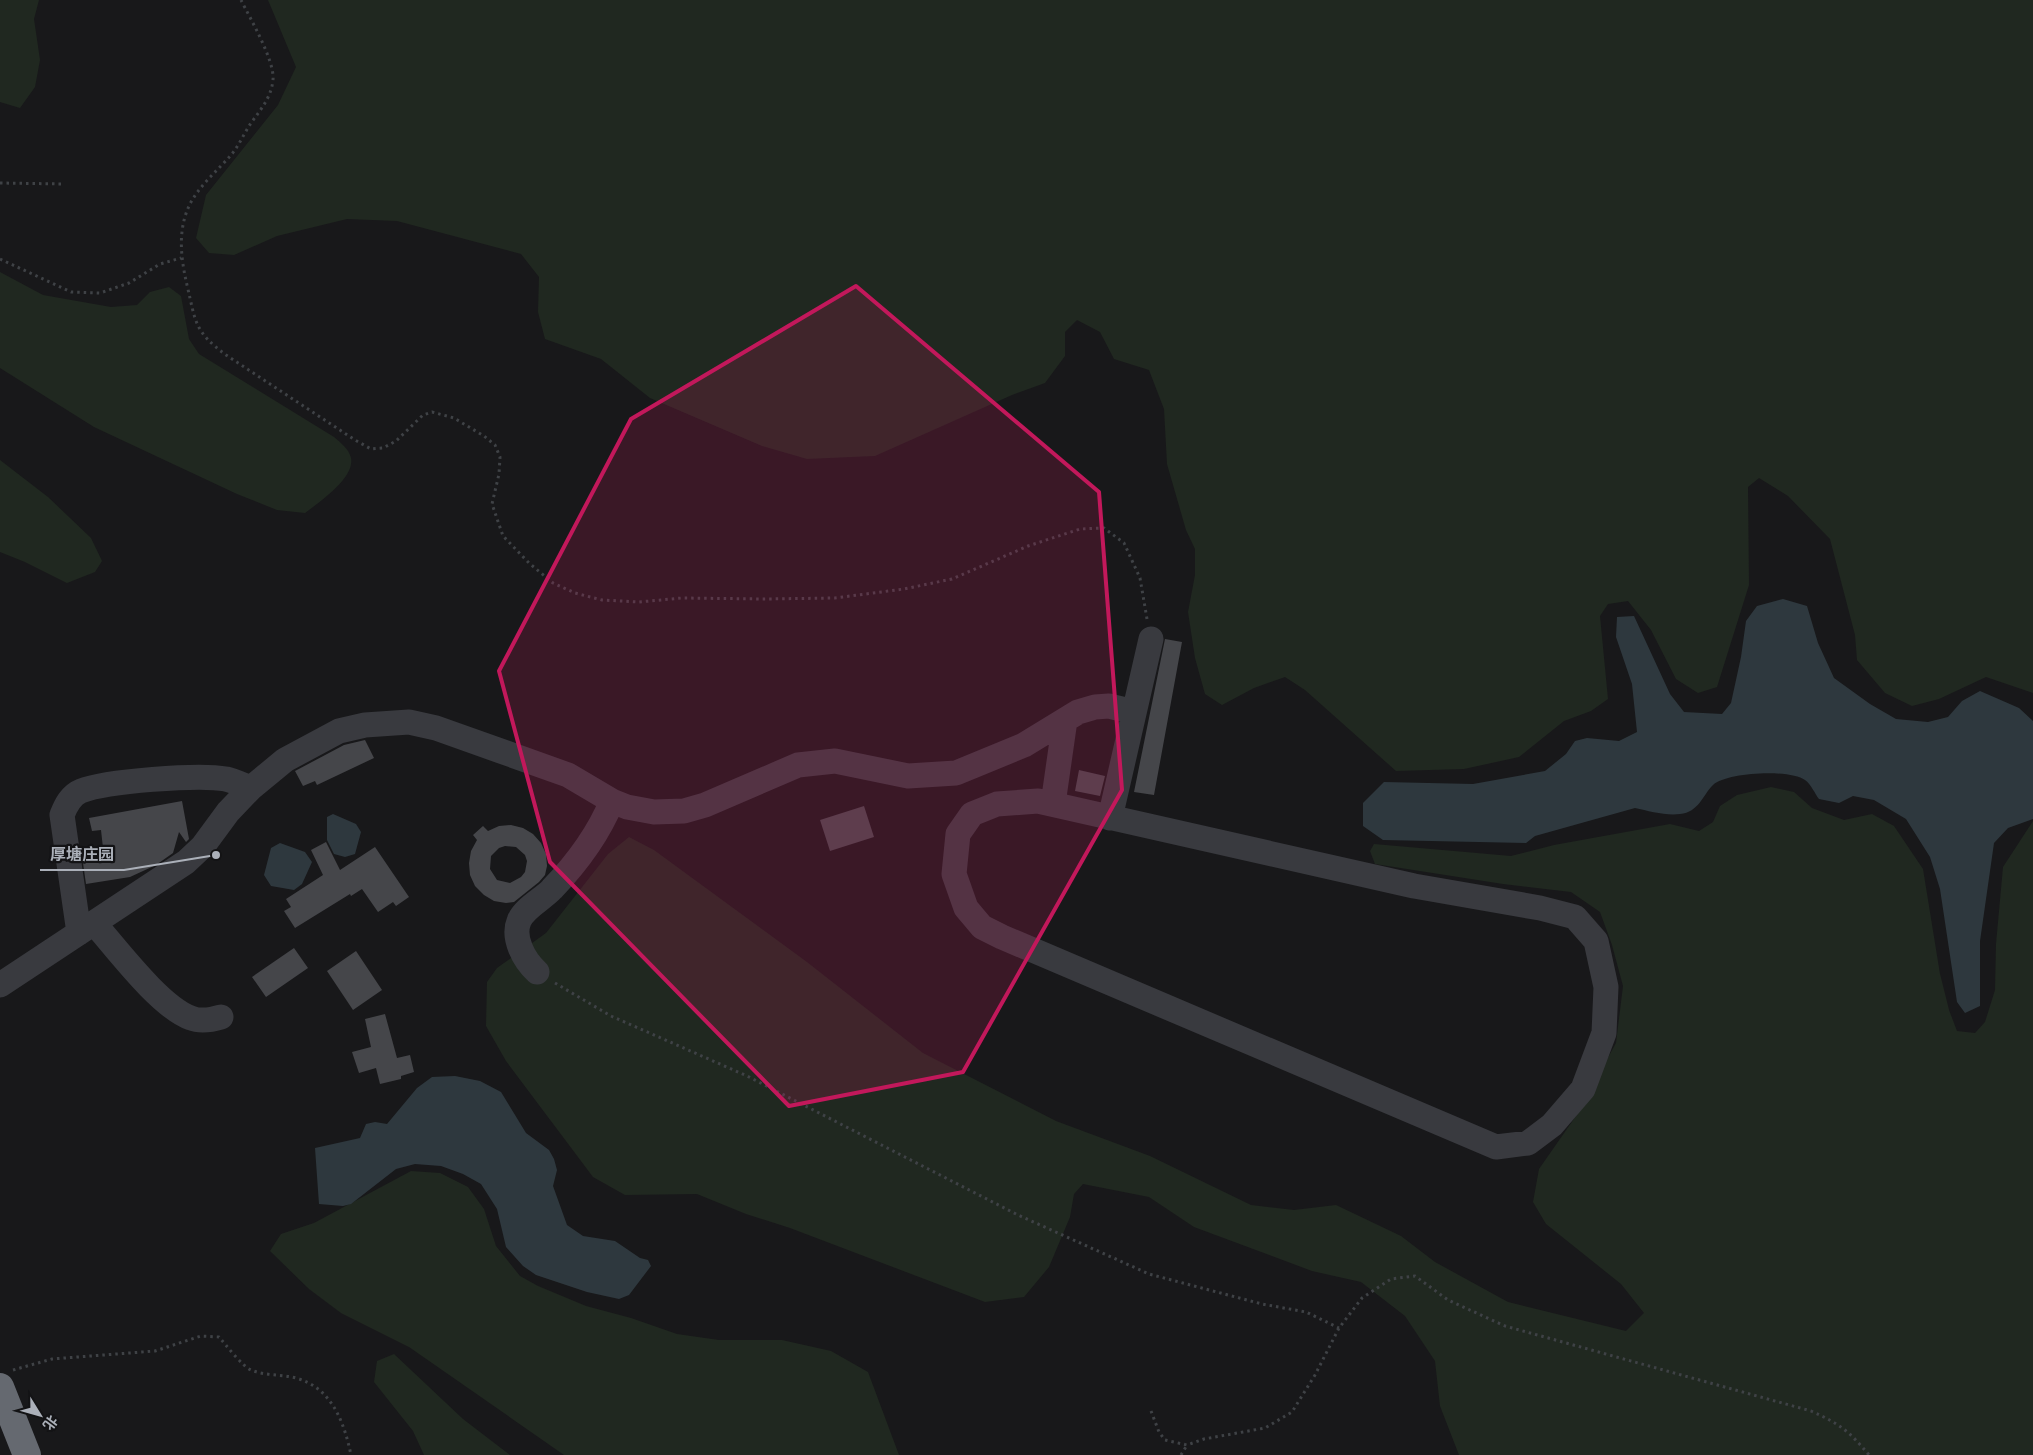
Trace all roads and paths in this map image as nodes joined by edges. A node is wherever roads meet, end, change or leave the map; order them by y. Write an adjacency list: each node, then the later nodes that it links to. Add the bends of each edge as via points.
1 (241, 0): 4 (path, via 267,55 274,78 270,97 233,153 190,203 182,225)
2 (0, 183): 3 (path)
3 (64, 184)
4 (181, 258): 5 (path, via 160,264 129,283 100,293 71,292); 6 (path, via 196,323 206,340 355,440 372,449 383,448 396,441 423,415 432,412 454,418 495,445 500,457 492,504 502,536 553,583 575,593 602,600 638,602 682,598 835,598 952,579 1028,546 1080,529 1104,528 1124,542 1140,578)
5 (0, 259)
6 (1151, 639): 7 (street)
7 (1134, 712): 8 (street, via 1109,706 1095,707); 12 (street)
8 (1065, 720): 10 (street, via 1024,745 956,773 908,776 834,761 798,765 684,811 654,812); 11 (street)
9 (251, 788): 10 (street, via 285,760 339,732 365,725 409,722 436,728 568,775); 13 (street, via 228,812 204,846 186,862); 13 (street, via 225,779 180,778 116,784 80,792 67,803 62,815)
10 (612, 801): 14 (street, via 583,856 519,921 517,937 527,961)
11 (1053, 804): 12 (street); 12 (street, via 1038,801 997,804 972,814 958,834 954,874 966,908 982,927 1002,938 1496,1147 1528,1143 1552,1125 1583,1089 1604,1034 1606,987 1596,940 1575,917 1414,886)
12 (1110, 818)
13 (86, 928): 15 (street); 16 (street, via 168,1005 192,1018 210,1020)
14 (537, 972): 17 (path, via 611,1016 747,1076 1018,1215 1149,1274 1262,1304 1306,1312)
15 (0, 985)
16 (221, 1016)
17 (1338, 1328): 20 (path, via 1292,1412 1265,1428); 24 (path, via 1362,1298 1391,1279 1415,1276 1448,1300 1505,1326 1811,1411 1839,1424)
18 (4, 1379): 21 (highway); 22 (path, via 52,1359 155,1351 201,1336 219,1336 248,1369 296,1378 319,1388 331,1402 347,1434)
19 (1150, 1411): 20 (path, via 1165,1440)
20 (1186, 1445): 23 (path)
21 (27, 1455)
22 (352, 1455)
23 (1181, 1455)
24 (1869, 1455)

